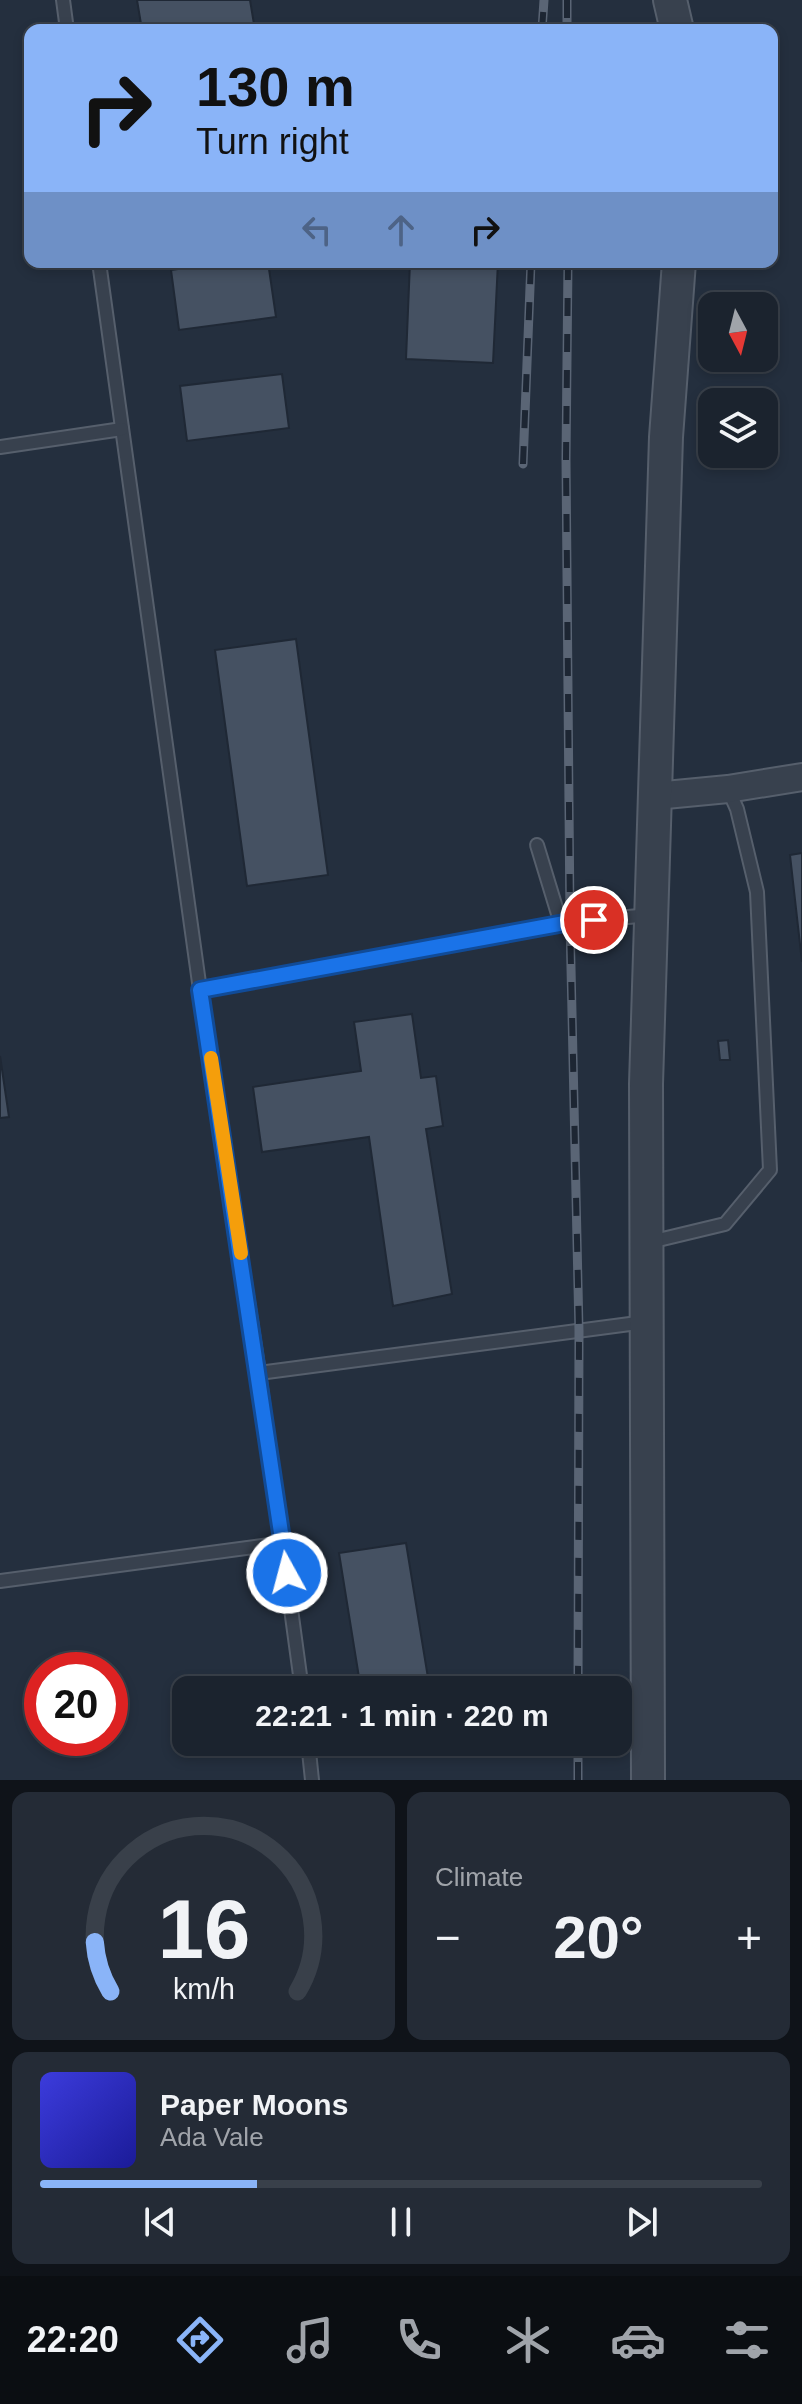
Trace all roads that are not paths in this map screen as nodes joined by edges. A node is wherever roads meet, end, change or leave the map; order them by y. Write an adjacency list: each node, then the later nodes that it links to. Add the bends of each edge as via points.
1 (63, 0): 2 (lane)
2 (66, 24)
3 (100, 268): 5 (lane)
4 (679, 268): 9 (street, via 666,437)
5 (122, 429): 6 (lane); 13 (lane)
6 (0, 447)
7 (802, 777): 8 (street)
8 (728, 789): 9 (street); 14 (lane, via 757,892 770,1170 725,1224)
9 (655, 796): 11 (street)
10 (537, 845): 12 (lane)
11 (651, 915): 12 (lane); 14 (street)
12 (561, 924): 13 (lane)
13 (200, 990): 16 (lane)
14 (646, 1243): 15 (street)
15 (647, 1322): 16 (lane); 22 (street)
16 (259, 1373): 17 (lane)
17 (284, 1543): 18 (lane); 19 (lane)
18 (0, 1581)
19 (300, 1676)
20 (309, 1756): 21 (lane)
21 (312, 1780)
22 (648, 1780)

